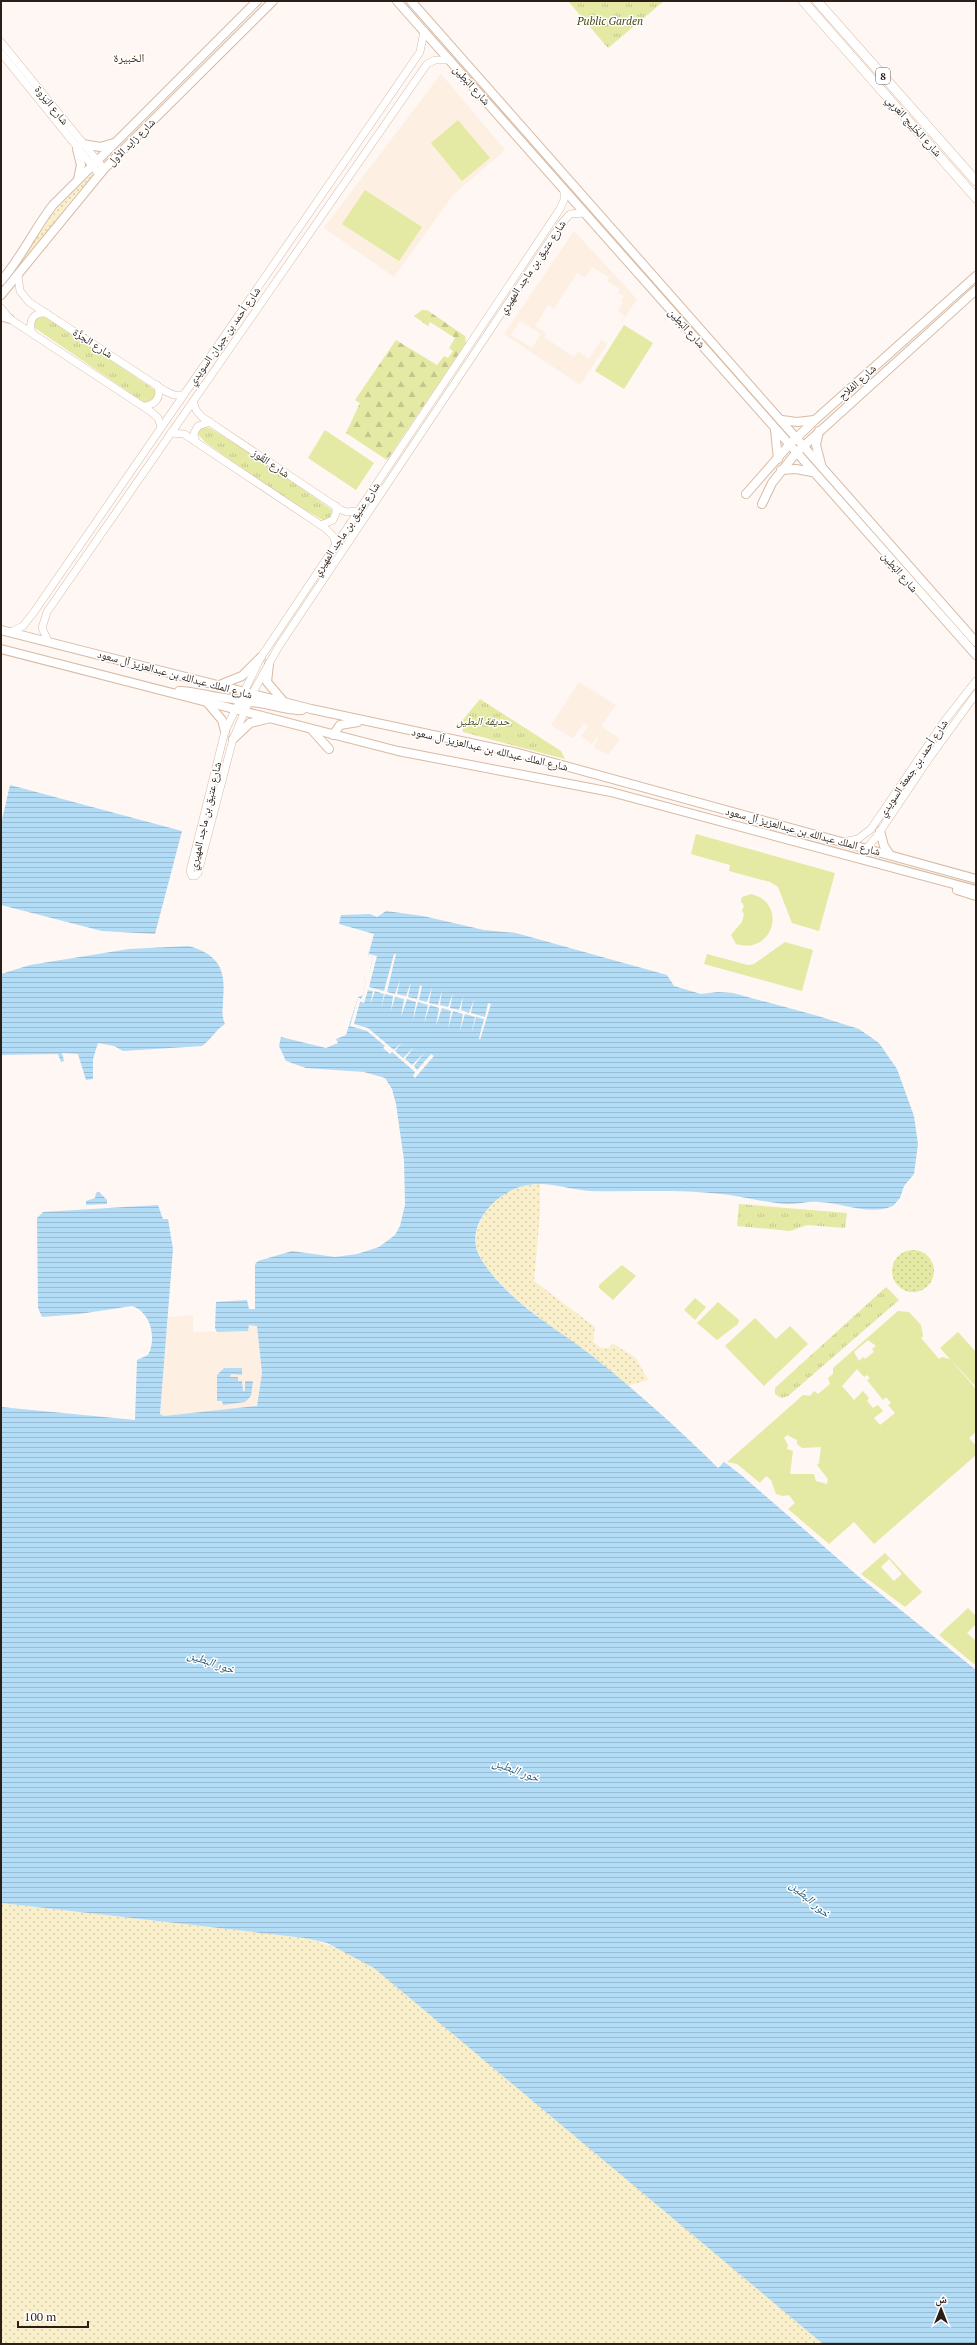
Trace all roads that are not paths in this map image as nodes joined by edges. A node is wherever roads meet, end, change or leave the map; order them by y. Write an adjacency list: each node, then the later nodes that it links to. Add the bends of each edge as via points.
1 (257, 1): 13 (main road, شارع زايد الأول)
2 (273, 1): 16 (main road, شارع زايد الأول)
3 (397, 1): 7 (main road, شارع البَطِين)
4 (411, 1): 44 (main road, شارع البَطِين)
5 (803, 1): 20 (highway, شارع الخَلِيج العَربِي / 8)
6 (817, 1): 17 (highway, شارع الخَلِيج العَربِي / 8)
7 (424, 31): 10 (main road, شارع البَطِين); 11 (street, شارع أحمد بن جبران السويدي, via 421,48)
8 (1, 42): 14 (street, شارع اليَزوة)
9 (1, 53): 14 (street, شارع اليَزوة)
10 (450, 60): 12 (street, شارع أحمد بن جبران السويدي, via 430,62); 19 (main road, شارع البَطِين)
11 (410, 66): 12 (street, via 417,68); 21 (street, شارع أحمد بن جبران السويدي)
12 (419, 76): 23 (street, شارع أحمد بن جبران السويدي)
13 (116, 142): 14 (main road, via 100,147); 15 (main road, شارع زايد الأول)
14 (80, 146): 15 (street, شارع اليَزوة); 18 (main road, via 81,165)
15 (95, 163): 16 (street, شارع اليَزوة); 18 (main road, شارع زايد الأول)
16 (102, 172): 26 (main road, شارع زايد الأول, via 58,222)
17 (976, 181)
18 (76, 182): 28 (main road, شارع زايد الأول, via 40,222 19,258)
19 (564, 190): 22 (main road, شارع البَطِين); 24 (street, شارع عتيق بن ماجد المهيري, via 563,203)
20 (976, 198)
21 (311, 210): 23 (street, via 317,211); 32 (street, شارع أحمد بن جبران السويدي)
22 (585, 213): 25 (street, شارع عتيق بن ماجد المهيري, via 572,213); 47 (main road, شارع البَطِين)
23 (320, 216): 35 (street, شارع أحمد بن جبران السويدي)
24 (554, 218): 25 (street); 53 (street, شارع عتيق بن ماجد المهيري)
25 (561, 224): 56 (street, شارع عتيق بن ماجد المهيري)
26 (18, 276): 30 (main road, شارع زايد الأول); 33 (street, شارع الجَزَّة, via 22,295)
27 (976, 276): 45 (main road, شارع الفلاح)
28 (1, 281)
29 (976, 290): 49 (main road, شارع الفلاح)
30 (1, 295)
31 (1, 308): 36 (street)
32 (242, 310): 35 (street); 37 (street, شارع أحمد بن جبران السويدي)
33 (46, 313): 38 (street, via 38,314 32,319); 40 (street, شارع الجَزَّة)
34 (1, 316): 36 (main road)
35 (251, 317): 39 (street, شارع أحمد بن جبران السويدي)
36 (10, 319): 38 (street)
37 (227, 332): 39 (street, via 233,334); 41 (street, شارع أحمد بن جبران السويدي)
38 (32, 333): 43 (street)
39 (236, 339): 42 (street, شارع أحمد بن جبران السويدي)
40 (156, 385): 41 (street, شارع الجَزَّة, via 171,394); 43 (street, via 159,393 156,401 152,405)
41 (184, 395): 48 (street, شارع أحمد بن جبران السويدي)
42 (193, 401): 46 (street, شارع القُوز, via 197,413); 50 (street, شارع أحمد بن جبران السويدي)
43 (143, 406): 48 (street, via 156,415)
44 (782, 420): 45 (main road); 51 (main road, شارع البَطِين)
45 (814, 420): 51 (main road, شارع الفلاح)
46 (210, 422): 52 (street, via 198,426 194,433); 68 (street, شارع القُوز)
47 (773, 426): 54 (main road, شارع البَطِين); 58 (main road)
48 (161, 427): 73 (street, شارع أحمد بن جبران السويدي, via 27,621)
49 (819, 430): 55 (main road, شارع الفلاح); 60 (main road, via 816,445)
50 (171, 433): 52 (street, via 181,432); 74 (street, شارع أحمد بن جبران السويدي, via 46,615 42,628)
51 (796, 437): 54 (main road, شارع الفلاح); 55 (main road, شارع البَطِين)
52 (195, 441): 65 (street)
53 (404, 441): 56 (street); 59 (street, شارع عتيق بن ماجد المهيري)
54 (789, 444): 57 (main road, شارع البَطِين); 58 (main road, شارع الفلاح)
55 (803, 446): 57 (main road, شارع الفلاح); 60 (main road, شارع البَطِين)
56 (412, 447): 62 (street, شارع عتيق بن ماجد المهيري)
57 (796, 453): 61 (main road, شارع الفلاح); 63 (main road, شارع البَطِين)
58 (778, 459): 64 (main road, شارع الفلاح)
59 (388, 465): 62 (street, via 393,466); 69 (street, شارع عتيق بن ماجد المهيري)
60 (823, 469): 75 (main road, شارع البَطِين)
61 (781, 470): 63 (main road); 66 (main road, شارع الفلاح)
62 (396, 471): 79 (street, شارع عتيق بن ماجد المهيري)
63 (812, 472): 77 (main road, شارع البَطِين)
64 (746, 494)
65 (283, 500): 67 (street); 70 (street)
66 (762, 504)
67 (279, 506)
68 (336, 506): 69 (street, شارع القُوز, via 347,512); 70 (street, via 333,520)
69 (357, 511): 71 (street, شارع عتيق بن ماجد المهيري)
70 (321, 525): 71 (street, via 331,533)
71 (336, 544): 78 (street, شارع عتيق بن ماجد المهيري)
72 (1, 630): 73 (main road, شارع الملك عبدالله بن عبدالعزيز آل سعود)
73 (11, 632): 74 (main road, شارع الملك عبدالله بن عبدالعزيز آل سعود)
74 (48, 642): 81 (main road, شارع الملك عبدالله بن عبدالعزيز آل سعود)
75 (976, 642)
76 (1, 649): 83 (main road, شارع الملك عبدالله بن عبدالعزيز آل سعود)
77 (976, 655)
78 (261, 657): 81 (main road, via 251,669 236,680); 84 (street, شارع عتيق بن ماجد المهيري)
79 (269, 664): 86 (street, شارع عتيق بن ماجد المهيري); 89 (main road, via 267,682)
80 (976, 681): 82 (street, شارع أحمد بن جمعة السويدي)
81 (216, 684): 84 (main road, شارع الملك عبدالله بن عبدالعزيز آل سعود)
82 (974, 689): 100 (street, شارع أحمد بن جمعة السويدي)
83 (170, 692): 87 (main road, شارع الملك عبدالله بن عبدالعزيز آل سعود); 88 (main road, via 198,692)
84 (243, 692): 86 (main road, شارع الملك عبدالله بن عبدالعزيز آل سعود); 88 (street, شارع عتيق بن ماجد المهيري)
85 (976, 694): 101 (street, شارع أحمد بن جمعة السويدي)
86 (251, 698): 88 (main road); 89 (main road, شارع الملك عبدالله بن عبدالعزيز آل سعود); 90 (main road); 91 (main road, via 288,710); 92 (street, شارع عتيق بن ماجد المهيري)
87 (205, 700): 90 (main road, شارع الملك عبدالله بن عبدالعزيز آل سعود); 96 (main road, via 222,720)
88 (239, 700): 90 (street, شارع عتيق بن ماجد المهيري)
89 (285, 703): 91 (main road, شارع الملك عبدالله بن عبدالعزيز آل سعود)
90 (235, 708): 92 (main road, شارع الملك عبدالله بن عبدالعزيز آل سعود); 96 (street, شارع عتيق بن ماجد المهيري)
91 (311, 709): 94 (main road, شارع الملك عبدالله بن عبدالعزيز آل سعود)
92 (244, 711): 93 (main road, شارع الملك عبدالله بن عبدالعزيز آل سعود); 98 (street, شارع عتيق بن ماجد المهيري)
93 (271, 718): 95 (main road, شارع الملك عبدالله بن عبدالعزيز آل سعود); 98 (main road, via 250,723)
94 (362, 721): 97 (main road, via 340,725); 103 (main road, شارع الملك عبدالله بن عبدالعزيز آل سعود, via 518,753)
95 (312, 729): 97 (main road, شارع الملك عبدالله بن عبدالعزيز آل سعود); 99 (main road)
96 (225, 731): 98 (street, شارع عتيق بن ماجد المهيري, via 190,871 193,876 198,873)
97 (333, 735): 105 (main road, شارع الملك عبدالله بن عبدالعزيز آل سعود, via 423,757 600,790)
98 (233, 739)
99 (329, 750)
100 (919, 757): 101 (street); 103 (street, شارع أحمد بن جمعة السويدي, via 871,829 858,839)
101 (923, 767): 102 (street, شارع أحمد بن جمعة السويدي)
102 (880, 831): 104 (street, شارع أحمد بن جمعة السويدي); 106 (main road)
103 (842, 842): 104 (main road, شارع الملك عبدالله بن عبدالعزيز آل سعود)
104 (866, 849): 105 (main road, via 855,852); 106 (main road, شارع الملك عبدالله بن عبدالعزيز آل سعود)
105 (830, 851): 107 (main road, شارع الملك عبدالله بن عبدالعزيز آل سعود)
106 (890, 856): 108 (main road, شارع الملك عبدالله بن عبدالعزيز آل سعود)
107 (917, 874): 109 (main road, شارع الملك عبدالله بن عبدالعزيز آل سعود); 110 (main road)
108 (976, 879)
109 (976, 890)
110 (976, 896)

